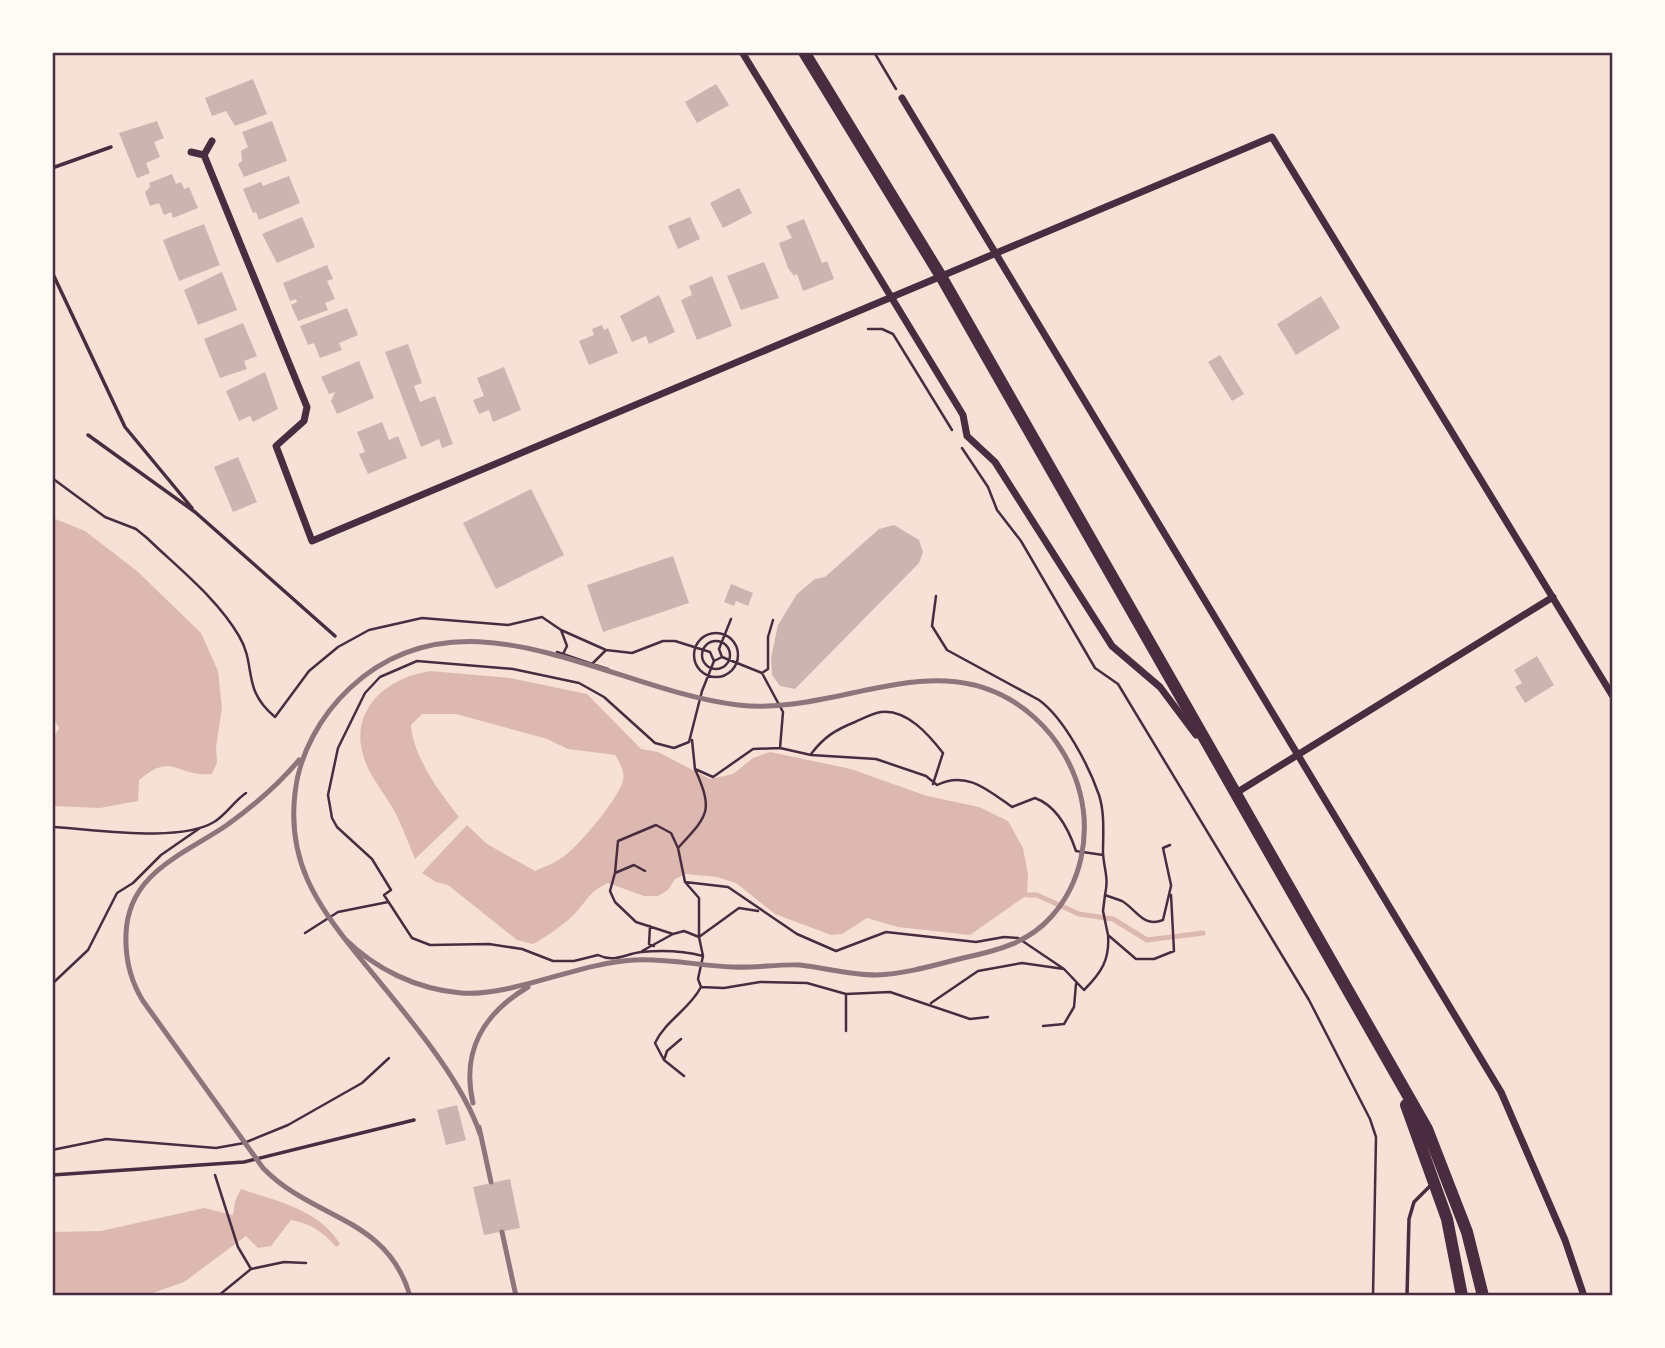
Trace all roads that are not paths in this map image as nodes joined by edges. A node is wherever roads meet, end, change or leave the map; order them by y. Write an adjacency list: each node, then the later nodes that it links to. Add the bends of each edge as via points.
1 (742, 52): 12 (street)
2 (804, 52): 11 (main road)
3 (902, 98): 9 (street)
4 (212, 141): 7 (street)
5 (111, 147): 8 (lane)
6 (191, 152): 7 (street)
7 (204, 155): 12 (street, via 307,407 304,421 276,446 312,541)
8 (52, 168)
9 (998, 255): 11 (street); 15 (street, via 1272,137); 18 (street)
10 (52, 272): 14 (lane, via 125,427)
11 (942, 278): 12 (street); 19 (main road)
12 (891, 297): 19 (street, via 963,415 967,436 995,462 1112,646 1160,687)
13 (88, 435): 14 (lane)
14 (195, 512): 16 (lane)
15 (1553, 597): 17 (street); 18 (street)
16 (335, 636)
17 (1612, 695)
18 (1297, 755): 20 (street); 28 (street, via 1501,1092 1565,1240)
19 (1225, 773): 20 (main road)
20 (1236, 793): 21 (main road)
21 (1396, 1076): 24 (main road); 27 (main road, via 1444,1168)
22 (414, 1120): 23 (lane, via 244,1162)
23 (52, 1175)
24 (1434, 1182): 25 (lane, via 1414,1202 1409,1219); 26 (main road, via 1447,1220)
25 (1408, 1296)
26 (1461, 1296)
27 (1483, 1296)
28 (1584, 1296)

